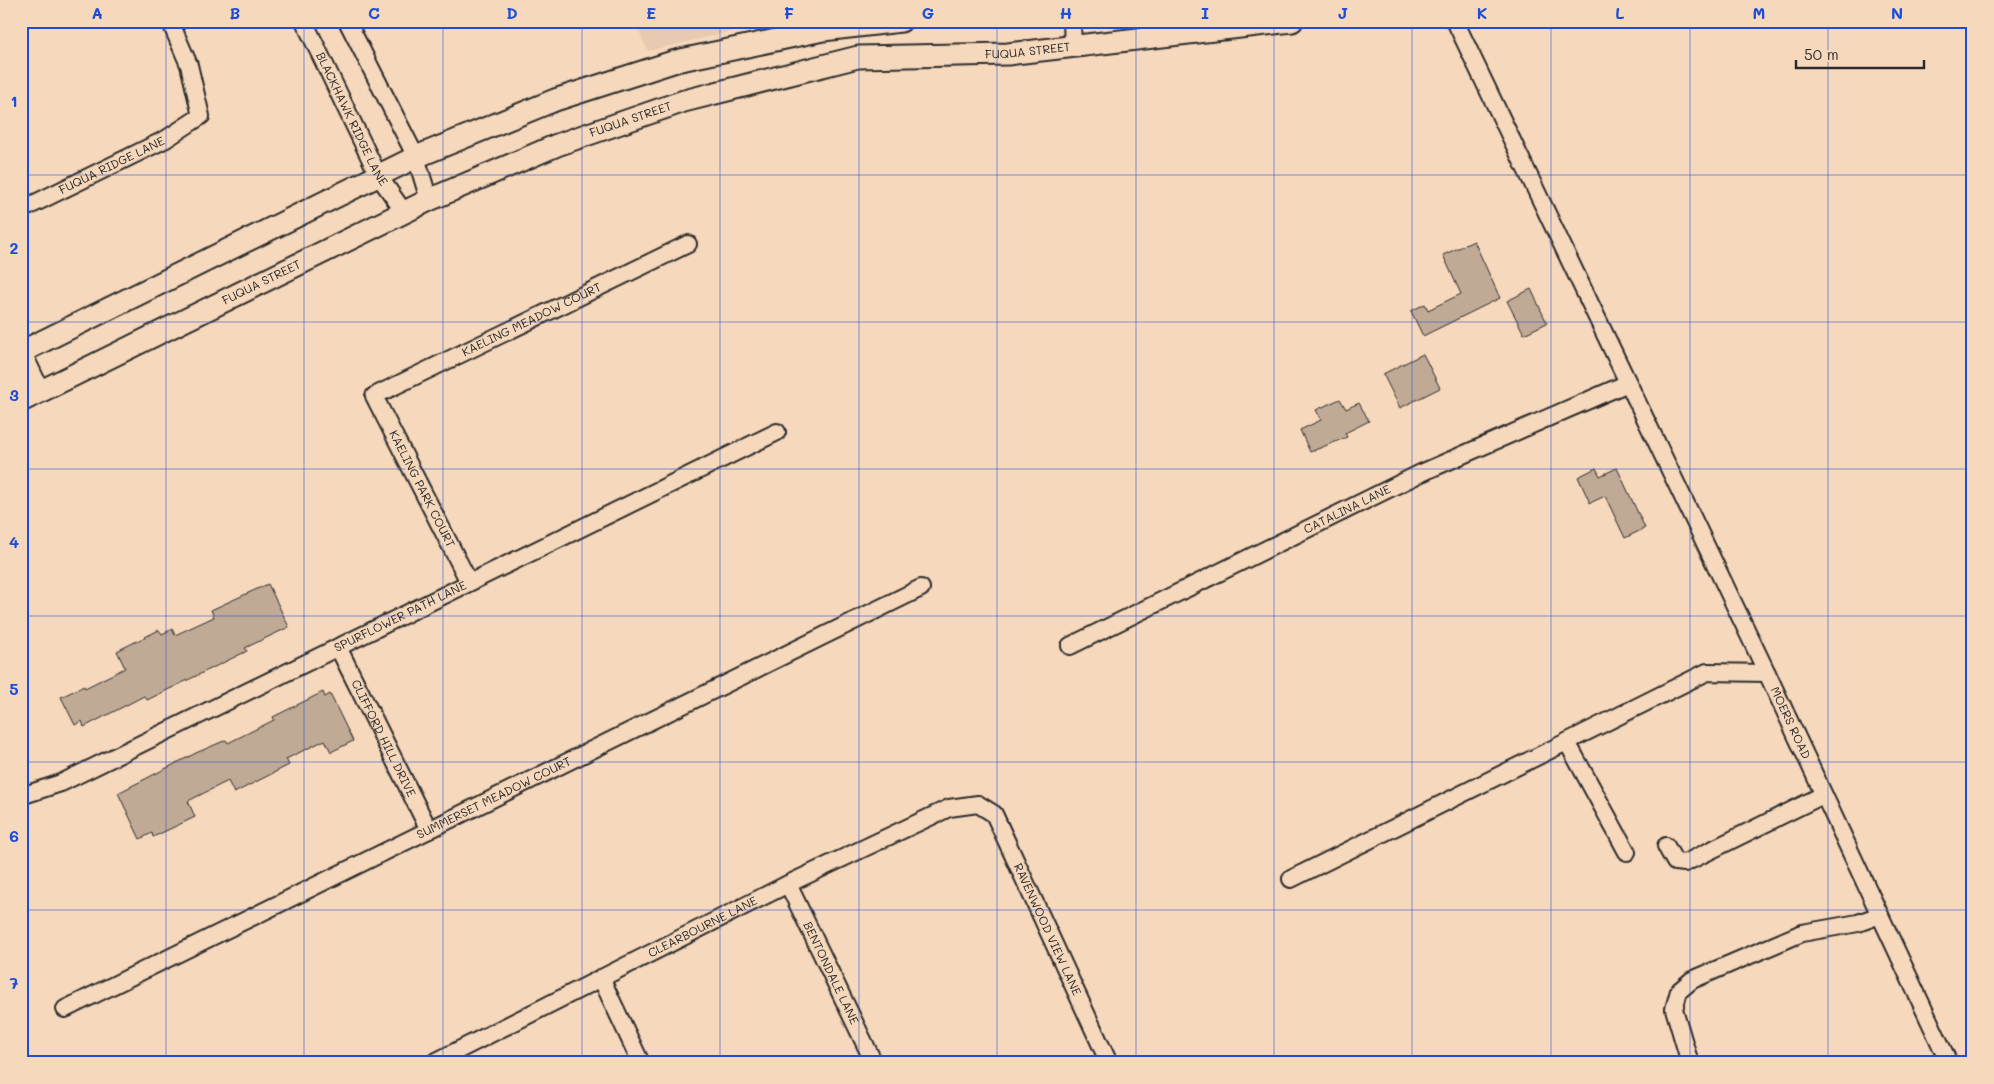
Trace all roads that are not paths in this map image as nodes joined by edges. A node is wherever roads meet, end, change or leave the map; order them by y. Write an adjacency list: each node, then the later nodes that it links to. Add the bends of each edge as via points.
1 (170, 21): 12 (street, FUQUA RIDGE LANE, via 189,64 201,116 166,139)
2 (304, 21): 10 (street, BLACKHAWK RIDGE LANE)
3 (347, 21): 9 (street)
4 (901, 21): 9 (main road, via 823,30 676,61 555,100)
5 (1072, 21): 8 (street)
6 (1292, 21): 8 (main road, FUQUA STREET)
7 (1456, 21): 16 (street, MOERS ROAD)
8 (1073, 47): 11 (main road, FUQUA STREET, via 1008,54 858,57 684,101 557,145)
9 (416, 157): 10 (main road); 11 (street)
10 (378, 175): 13 (street, BLACKHAWK RIDGE LANE); 15 (main road)
11 (429, 200): 13 (main road, FUQUA STREET)
12 (21, 210)
13 (404, 212): 18 (main road, FUQUA STREET)
14 (688, 244): 17 (street, KAELING MEADOW COURT)
15 (21, 353): 18 (main road)
16 (1628, 383): 22 (street, CATALINA LANE, via 1421,473); 24 (street, MOERS ROAD)
17 (374, 396): 20 (street, KAELING PARK COURT)
18 (30, 397)
19 (777, 432): 20 (street, SPURFLOWER PATH LANE)
20 (470, 582): 23 (street, SPURFLOWER PATH LANE)
21 (922, 588): 29 (street, SUMMERSET MEADOW COURT)
22 (1070, 646)
23 (338, 647): 27 (street, SPURFLOWER PATH LANE, via 61,783); 29 (street, CLIFFORD HILL DRIVE)
24 (1767, 673): 25 (street, via 1707,672); 26 (street, MOERS ROAD)
25 (1567, 742): 31 (street); 32 (street)
26 (1823, 795): 30 (street, via 1685,863 1675,862); 34 (street, MOERS ROAD)
27 (21, 796)
28 (978, 804): 33 (street, CLEARBOURNE LANE, via 948,808); 40 (street, RAVENWOOD VIEW LANE, via 994,814)
29 (429, 830): 36 (street, SUMMERSET MEADOW COURT)
30 (1666, 846)
31 (1627, 852)
32 (1292, 879)
33 (788, 884): 35 (street, CLEARBOURNE LANE); 39 (street, BENTONDALE LANE)
34 (1880, 915): 41 (street, via 1858,923 1802,933 1692,980 1679,991 1674,1009); 42 (street, MOERS ROAD)
35 (601, 978): 37 (street, CLEARBOURNE LANE); 38 (street)
36 (65, 1009)
37 (433, 1063)
38 (641, 1063)
39 (874, 1063)
40 (1109, 1063)
41 (1690, 1063)
42 (1949, 1063)

